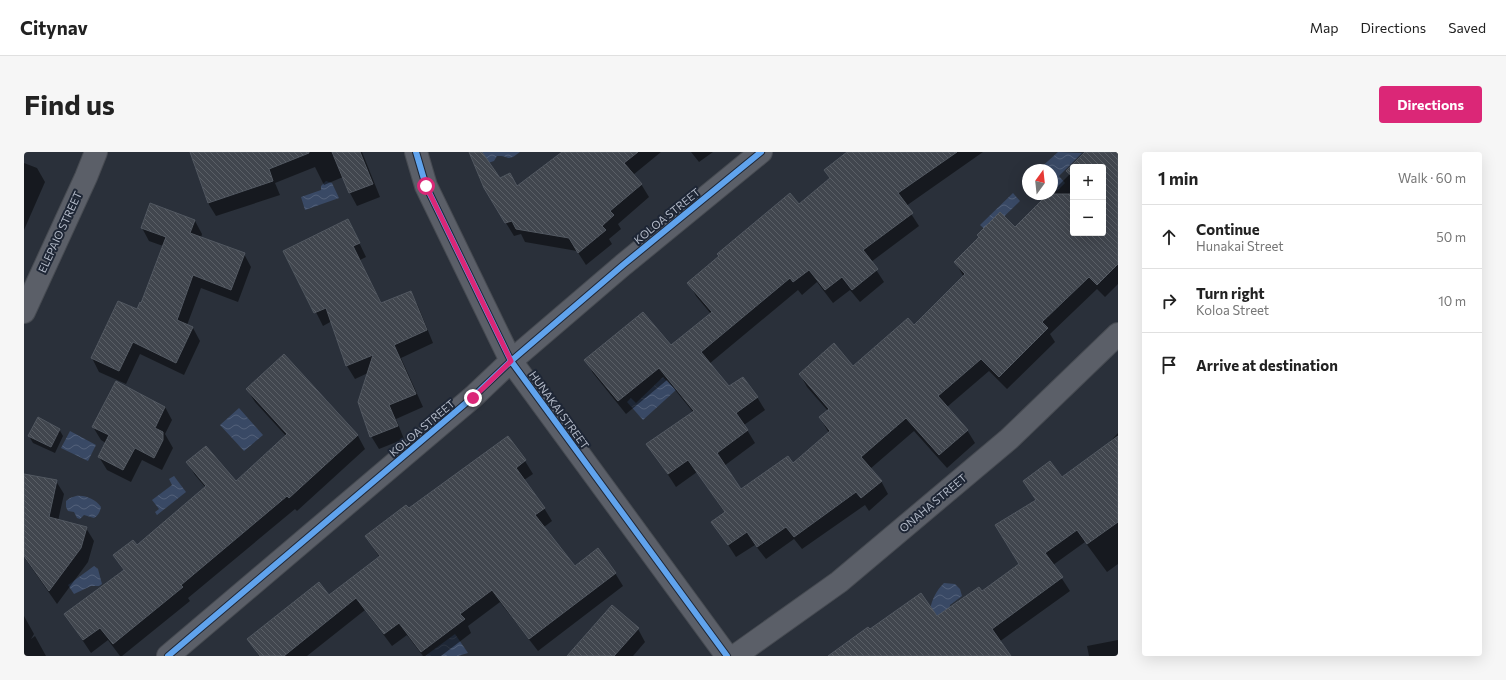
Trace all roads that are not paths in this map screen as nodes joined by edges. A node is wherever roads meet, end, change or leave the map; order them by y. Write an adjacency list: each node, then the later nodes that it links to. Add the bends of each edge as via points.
1 (85, 152): 5 (street)
2 (96, 152): 5 (street, ELEPAIO STREET)
3 (416, 152): 8 (street, HUNAKAI STREET, via 426,186)
4 (761, 152): 8 (street, KOLOA STREET, via 623,264)
5 (86, 177): 6 (street, ELEPAIO STREET)
6 (24, 312)
7 (1118, 334): 11 (street, ONAHA STREET, via 1009,439 845,577)
8 (511, 361): 9 (street, KOLOA STREET, via 467,403); 10 (street, HUNAKAI STREET)
9 (168, 656)
10 (727, 656)
11 (735, 656)

